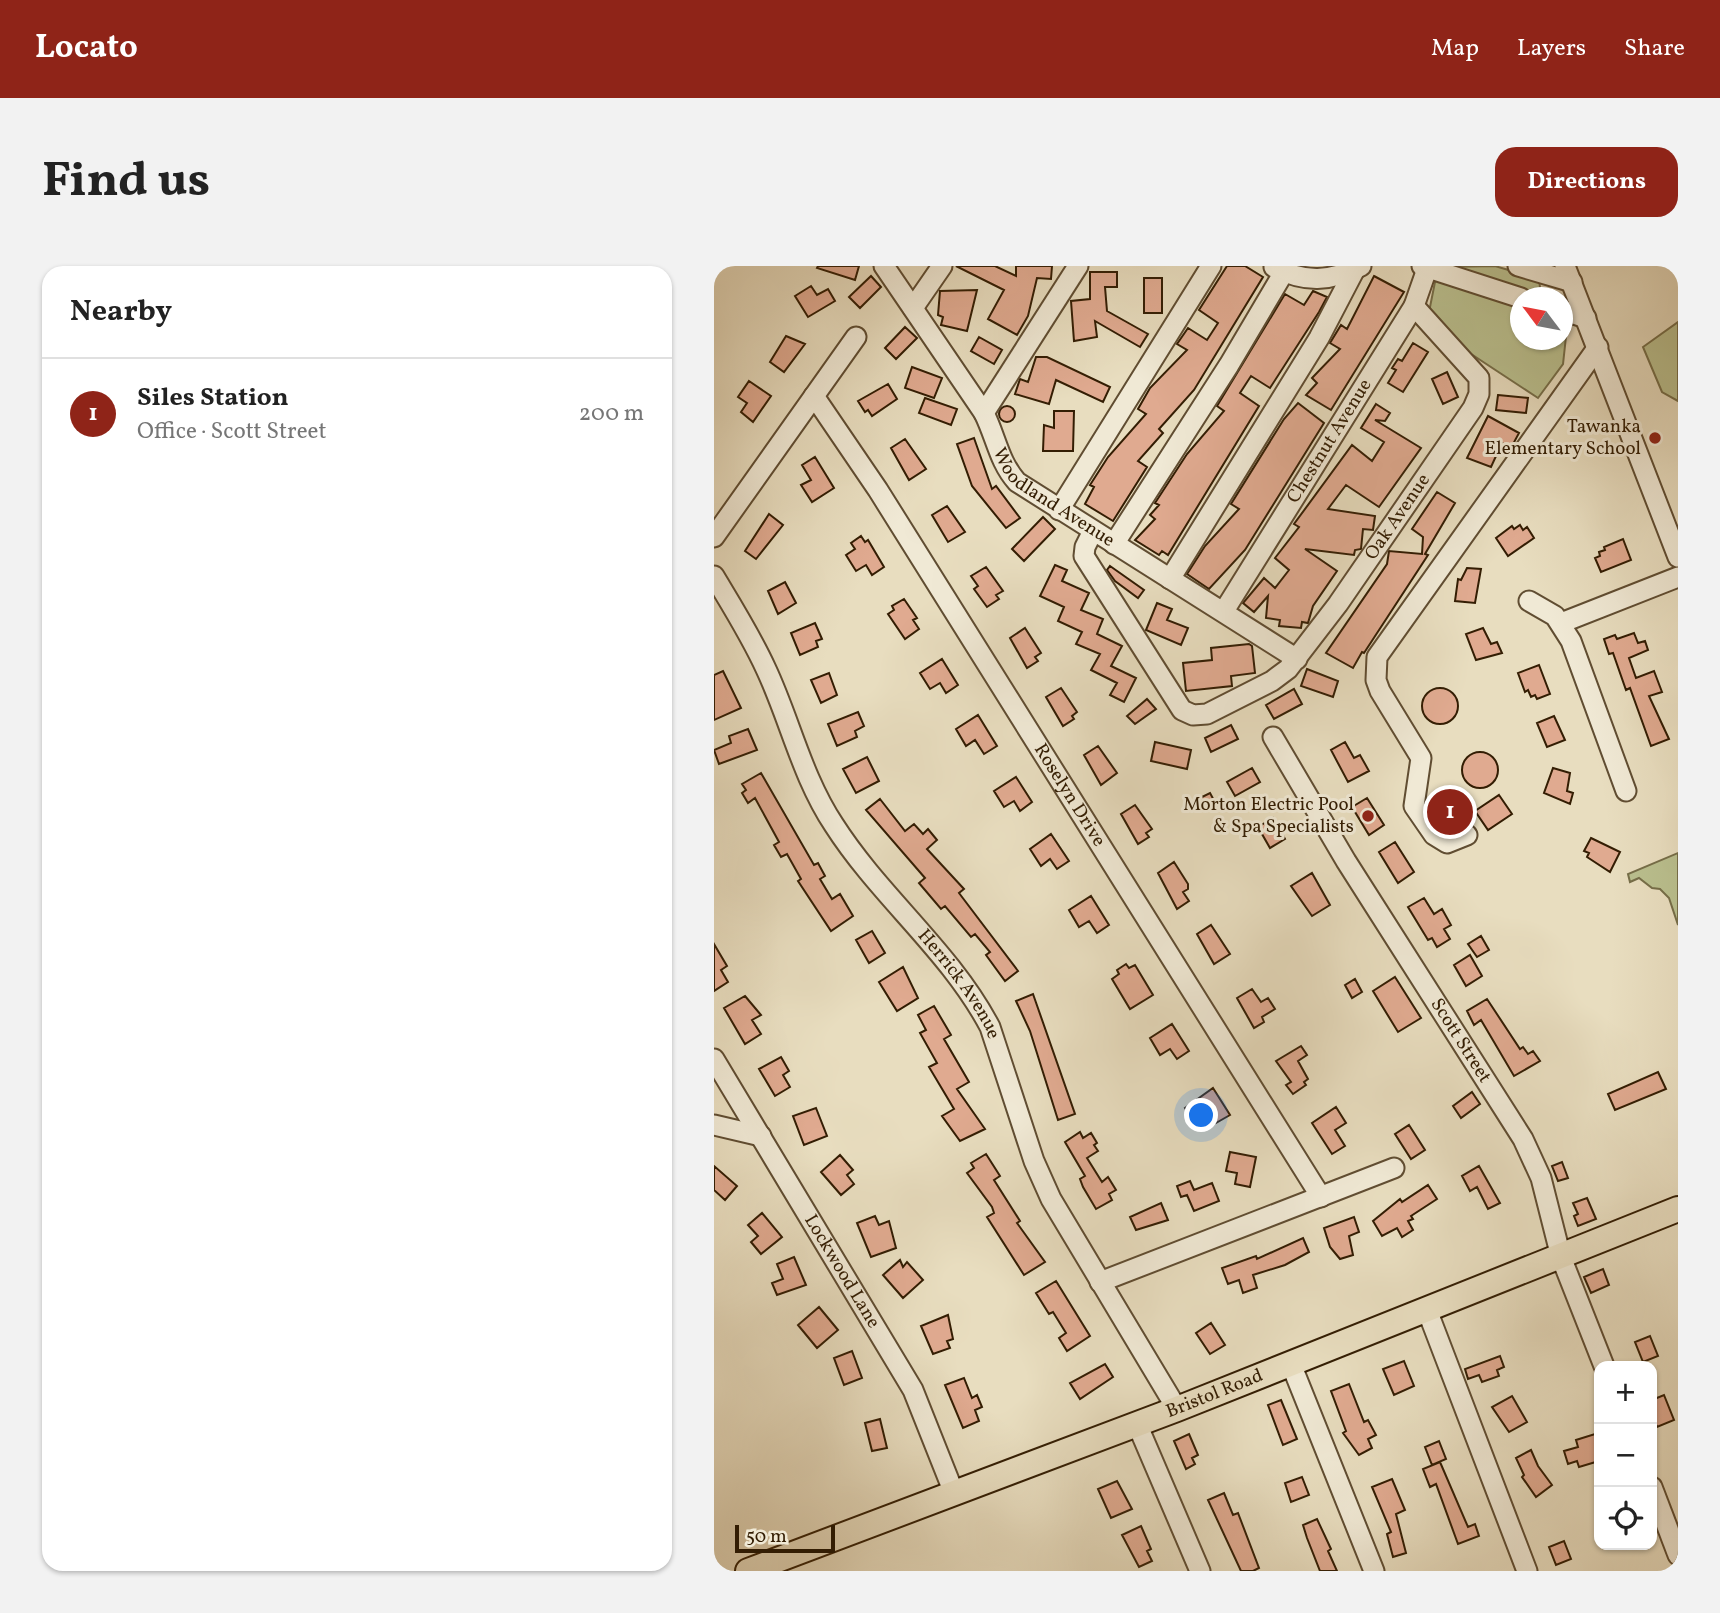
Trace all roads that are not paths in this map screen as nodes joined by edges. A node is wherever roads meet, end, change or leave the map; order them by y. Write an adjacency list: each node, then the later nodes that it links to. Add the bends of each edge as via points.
1 (884, 266): 12 (street, Woodland Avenue)
2 (942, 266): 12 (street)
3 (1078, 266): 18 (street)
4 (1211, 266): 19 (street)
5 (1518, 266): 9 (street)
6 (1426, 267): 10 (street); 11 (street, Chestnut Avenue)
7 (1359, 268): 8 (street, via 1316,280); 26 (street)
8 (1278, 269): 22 (street, via 1229,365)
9 (1569, 274): 14 (street)
10 (1510, 294)
11 (1414, 306): 28 (street, Chestnut Avenue); 30 (street, Oak Avenue, via 1479,378 1479,394)
12 (914, 308): 18 (street, Woodland Avenue)
13 (1573, 313): 14 (street)
14 (1586, 318): 16 (street)
15 (856, 337): 17 (street)
16 (1598, 348): 23 (street); 33 (street, via 1377,657 1380,691 1421,758 1414,806 1440,840 1447,843)
17 (814, 396): 21 (street); 38 (street, Roselyn Drive, via 878,490)
18 (984, 414): 19 (street, Woodland Avenue, via 1012,477)
19 (1059, 510): 20 (street, Woodland Avenue)
20 (1093, 531): 22 (street, Woodland Avenue); 30 (street, Oak Avenue, via 1084,556 1186,713 1201,716 1225,705 1272,681)
21 (714, 537)
22 (1114, 544): 26 (street, Woodland Avenue)
23 (1678, 557)
24 (714, 576): 41 (street, Herrick Avenue, via 767,670 825,811 847,844 960,978 990,1027 1041,1180)
25 (1678, 576): 29 (street)
26 (1170, 579): 28 (street, Woodland Avenue)
27 (1529, 601): 29 (street)
28 (1224, 611): 30 (street, Woodland Avenue)
29 (1561, 624): 32 (street)
30 (1297, 659)
31 (1273, 737): 40 (street, Scott Street, via 1523,1139 1541,1178)
32 (1626, 790)
33 (1467, 835)
34 (714, 1059): 36 (street, Lockwood Lane)
35 (714, 1125): 36 (street)
36 (761, 1136): 47 (street, Lockwood Lane, via 913,1390)
37 (1394, 1168): 38 (street)
38 (1321, 1197): 41 (street)
39 (1678, 1209): 40 (main road, Bristol Road)
40 (1561, 1257): 42 (main road, Bristol Road); 43 (street, Scott Street)
41 (1100, 1282): 45 (street, Herrick Avenue)
42 (1427, 1310): 44 (main road, Bristol Road); 53 (street)
43 (1602, 1361)
44 (1291, 1364): 45 (main road, Bristol Road); 52 (street)
45 (1177, 1409): 46 (main road, Bristol Road)
46 (1137, 1424): 47 (main road, Bristol Road); 51 (street)
47 (954, 1493): 50 (main road, Bristol Road)
48 (1657, 1500): 49 (street)
49 (1678, 1555)
50 (748, 1571)
51 (1200, 1571)
52 (1374, 1571)
53 (1527, 1571)

